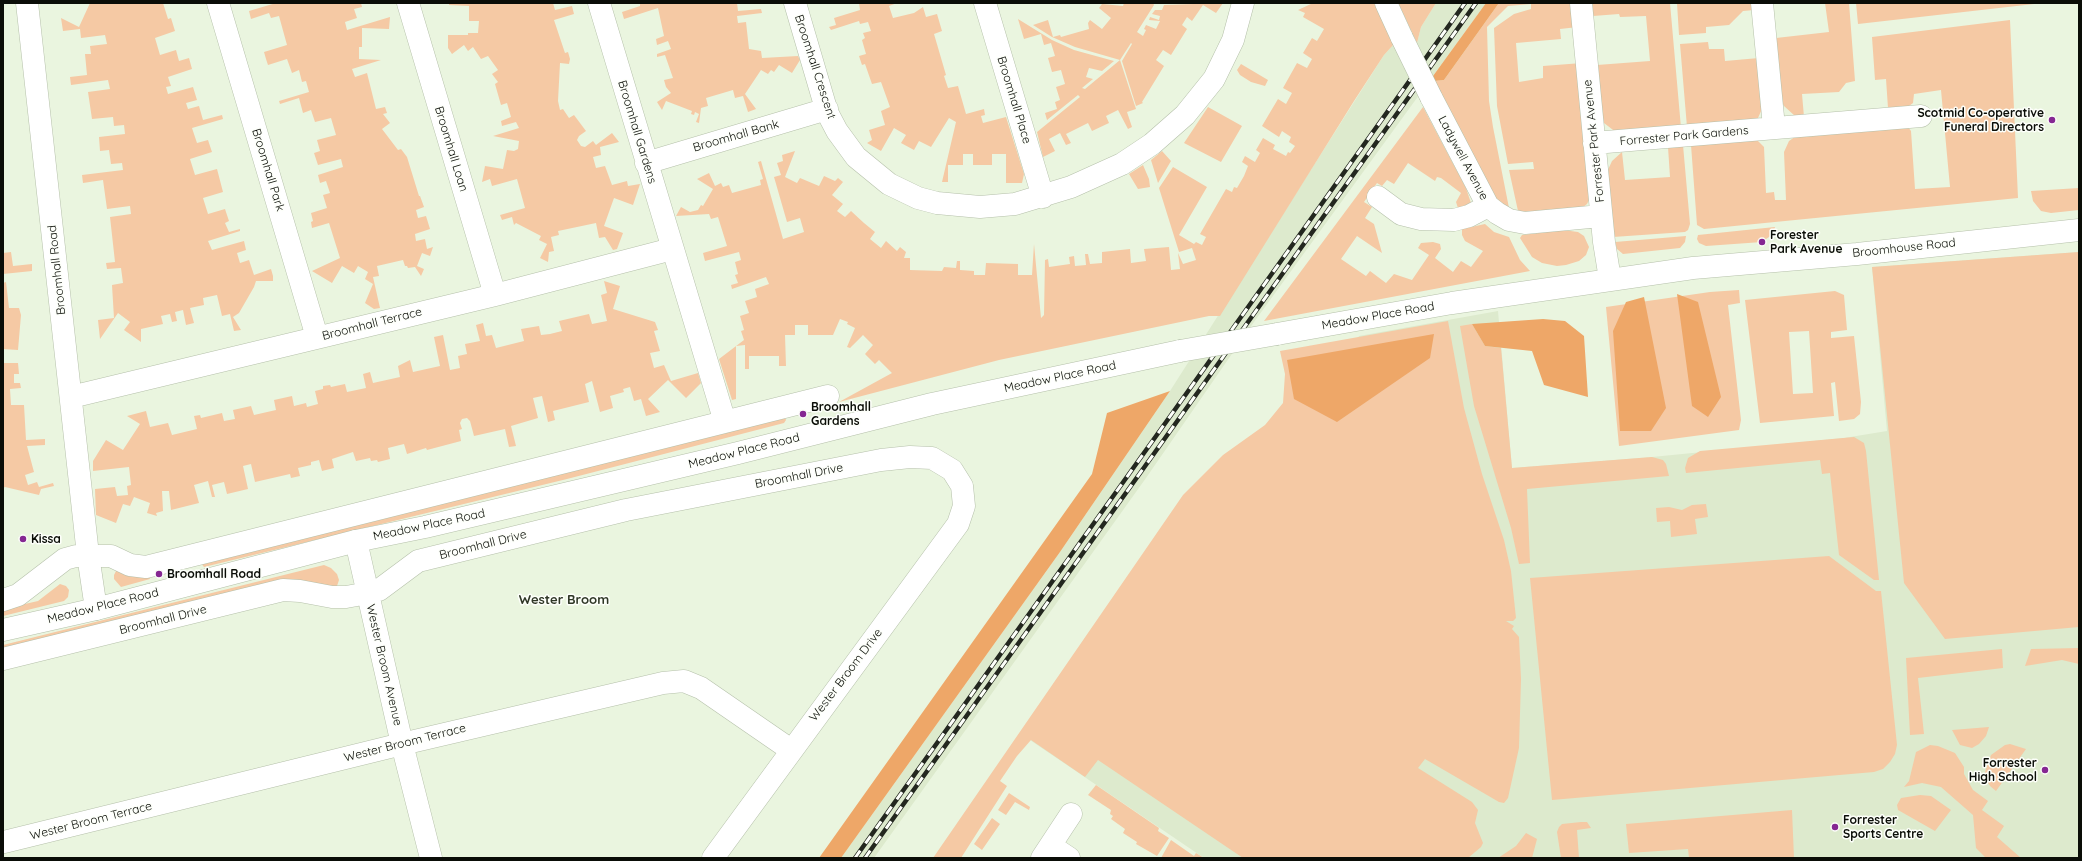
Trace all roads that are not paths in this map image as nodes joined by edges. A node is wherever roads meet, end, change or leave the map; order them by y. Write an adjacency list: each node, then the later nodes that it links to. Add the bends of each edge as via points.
1 (27, 3): 26 (street, Broomhall Road)
2 (218, 3): 24 (street, Broomhall Park)
3 (408, 3): 23 (street, Broomhall Loan)
4 (599, 3): 15 (street, Broomhall Gardens)
5 (795, 3): 11 (street, Broomhall Crescent)
6 (985, 3): 16 (street, Broomhall Place)
7 (1243, 3): 16 (street, Broomhall Crescent, via 1233,40 1220,68 1199,99 1181,118 1152,144 1122,164 1083,183)
8 (1386, 3): 18 (street, Ladywell Avenue, bridge)
9 (1581, 3): 14 (street, Forrester Park Avenue)
10 (1762, 3): 13 (street)
11 (826, 109): 15 (street, Broomhall Bank); 16 (street, Broomhall Crescent, via 837,131 864,165 889,184 918,198 937,204 980,207 1015,204)
12 (1921, 116): 13 (street, Forrester Park Gardens)
13 (1774, 128): 14 (street, Forrester Park Gardens)
14 (1594, 143): 19 (street, Forrester Park Avenue)
15 (646, 162): 21 (street, Broomhall Gardens)
16 (1043, 197)
17 (1378, 197): 18 (street, via 1401,214 1454,228)
18 (1488, 206): 19 (street, Ladywell Avenue, via 1509,220 1525,223)
19 (1602, 216): 22 (street, Forrester Park Avenue)
20 (2079, 230): 22 (street, Broomhouse Road, via 1857,254 1693,268)
21 (672, 249): 23 (street, Broomhall Terrace); 27 (street, Broomhall Gardens)
22 (1610, 279): 29 (street, Meadow Place Road, bridge, via 1452,303 1180,351 932,404 730,455)
23 (495, 294): 24 (street, Broomhall Terrace)
24 (317, 337): 26 (street, Broomhall Terrace)
25 (828, 396): 27 (street)
26 (71, 397): 30 (street, Broomhall Road)
27 (724, 422): 30 (street, via 146,567 130,565 111,556)
28 (962, 486): 31 (street, Broomhall Drive, via 952,470 932,458 910,456 881,460 626,510 418,561 379,590); 37 (street, Wester Broom Drive, via 964,506 958,524)
29 (356, 541): 31 (street, Wester Broom Avenue); 33 (street, Meadow Place Road)
30 (88, 555): 32 (street, via 65,559 18,595); 33 (street, Broomhall Road)
31 (368, 593): 35 (street, Broomhall Drive, via 332,597 283,590); 36 (street, Wester Broom Avenue)
32 (3, 600)
33 (96, 609): 34 (street, Meadow Place Road)
34 (3, 630)
35 (3, 659)
36 (402, 744): 37 (street, Wester Broom Terrace, via 656,685 684,681 701,688); 39 (street, Wester Broom Terrace); 41 (street, Wester Broom Avenue)
37 (791, 750): 42 (street, Wester Broom Drive)
38 (1071, 814): 40 (street)
39 (5, 846)
40 (1047, 852): 43 (street)
41 (431, 858)
42 (713, 858)
43 (1068, 858)

